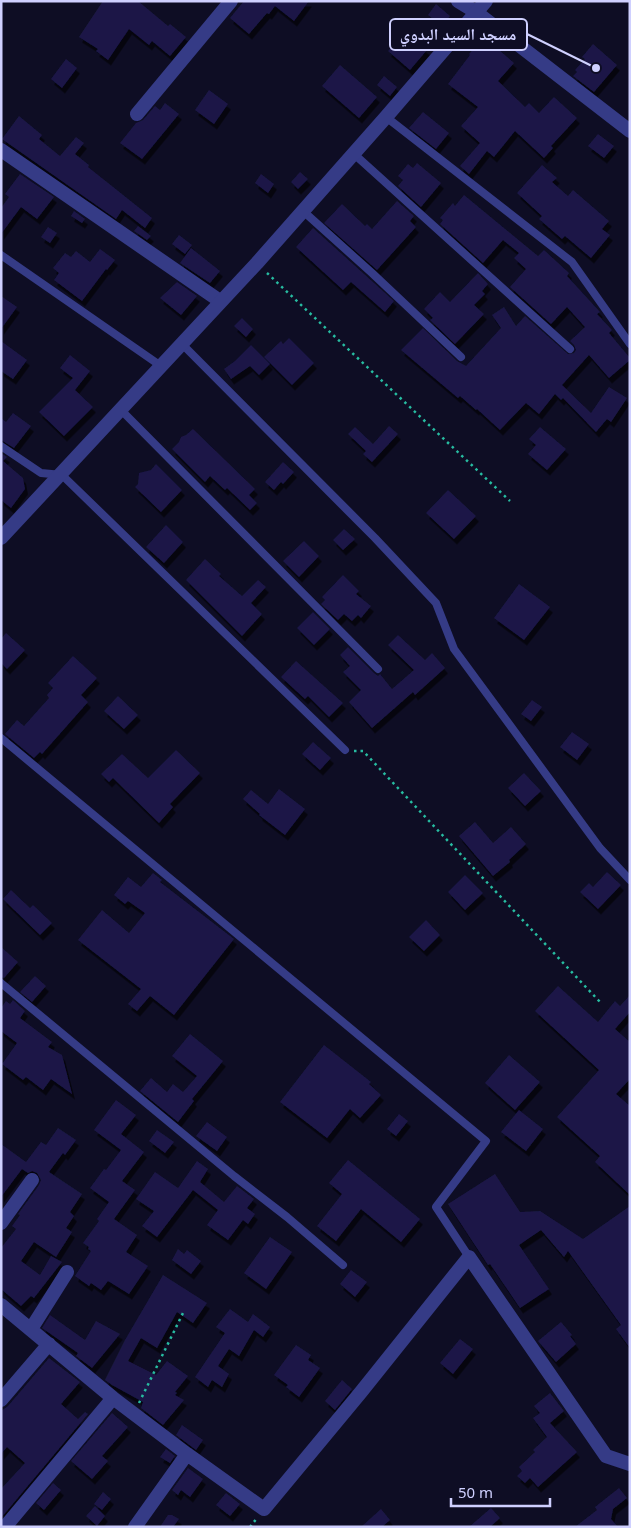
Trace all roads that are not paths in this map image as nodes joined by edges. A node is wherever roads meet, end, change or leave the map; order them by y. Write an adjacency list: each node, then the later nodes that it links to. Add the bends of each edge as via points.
1 (231, 1): 4 (street)
2 (458, 1): 3 (street)
3 (481, 6): 5 (street); 6 (street)
4 (137, 114)
5 (386, 117): 8 (street); 13 (lane, via 572,262)
6 (630, 130)
7 (1, 150): 11 (street)
8 (354, 154): 9 (street); 14 (lane)
9 (303, 211): 11 (street); 15 (lane)
10 (1, 255): 16 (lane)
11 (220, 301): 12 (street)
12 (182, 344): 16 (street); 24 (lane, via 436,603 454,649 600,848)
13 (630, 344)
14 (570, 349)
15 (461, 357)
16 (162, 366): 17 (street)
17 (121, 410): 19 (street); 21 (lane)
18 (1, 446): 19 (lane, via 40,474)
19 (62, 475): 20 (street); 23 (lane)
20 (1, 538)
21 (378, 669)
22 (1, 738): 28 (lane, via 486,1141 436,1207)
23 (345, 750)
24 (630, 880)
25 (1, 983): 29 (lane)
26 (32, 1180): 27 (street)
27 (1, 1223)
28 (469, 1256): 36 (street, via 264,1509); 37 (street, via 606,1456)
29 (343, 1265)
30 (67, 1272): 32 (street)
31 (1, 1305): 32 (street)
32 (31, 1329): 33 (street)
33 (49, 1344): 34 (street); 35 (street)
34 (113, 1398): 36 (street); 38 (street)
35 (1, 1400)
36 (187, 1454): 39 (street)
37 (630, 1464)
38 (5, 1527)
39 (135, 1527)

